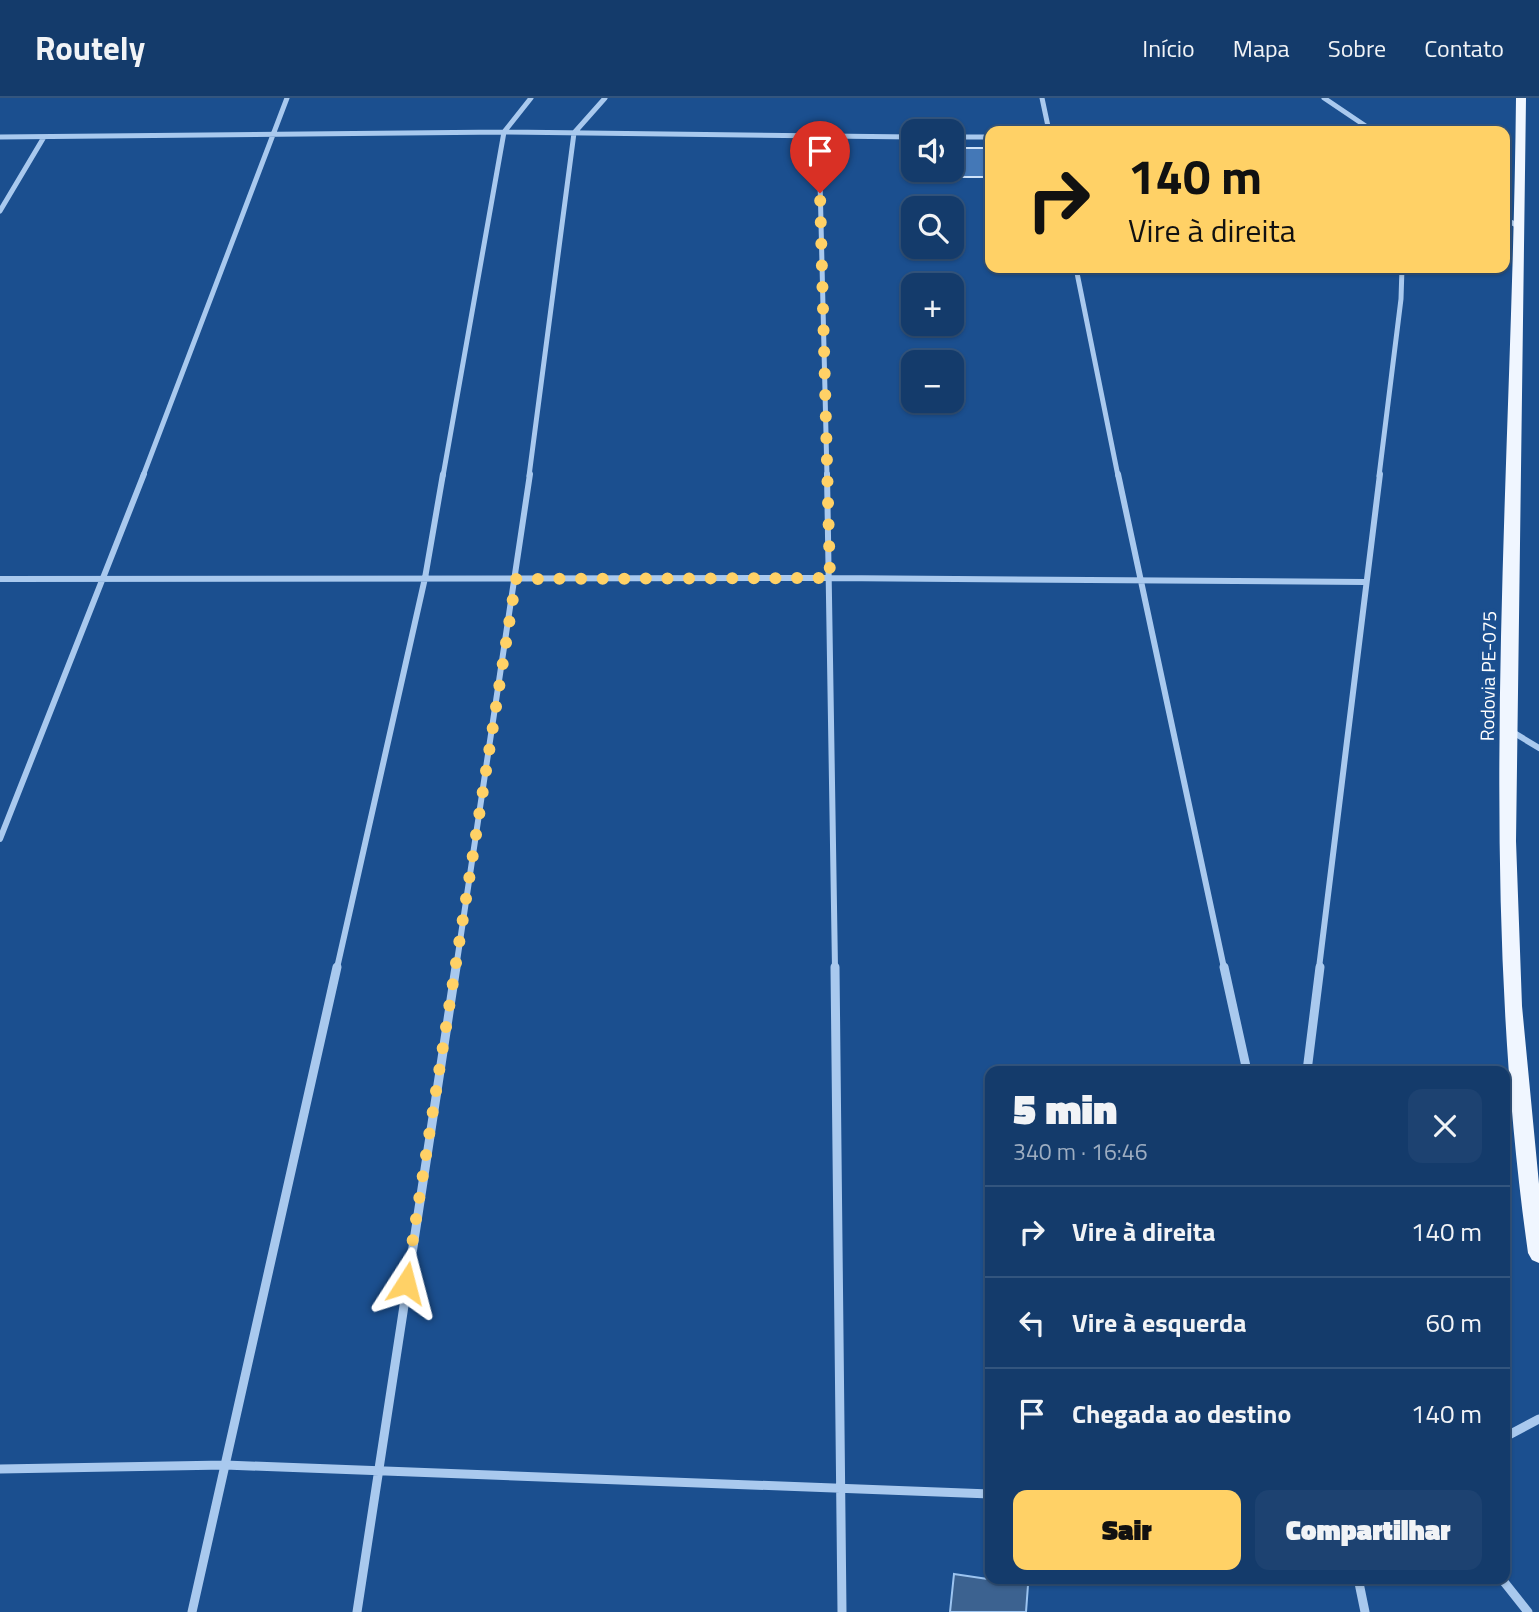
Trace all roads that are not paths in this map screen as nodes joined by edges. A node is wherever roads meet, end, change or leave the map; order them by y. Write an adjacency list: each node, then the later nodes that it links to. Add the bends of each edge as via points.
1 (286, 98): 12 (street)
2 (531, 98): 9 (street)
3 (605, 98): 10 (street)
4 (1042, 98): 7 (street)
5 (1324, 98): 8 (street)
6 (1521, 98): 20 (main road, Rodovia PE-075)
7 (1048, 126)
8 (1366, 126)
9 (504, 132): 10 (street); 12 (street); 24 (street)
10 (574, 133): 17 (street); 27 (street)
11 (44, 136): 12 (street); 13 (street); 18 (street)
12 (274, 136): 23 (street)
13 (0, 137)
14 (901, 137): 17 (street)
15 (964, 137): 16 (street)
16 (985, 137)
17 (819, 138): 25 (street)
18 (0, 211)
19 (1510, 222): 20 (street)
20 (1521, 227): 30 (main road, Rodovia PE-075)
21 (1077, 273): 28 (street)
22 (1402, 273): 29 (street)
23 (104, 578): 24 (street); 26 (street); 32 (street)
24 (425, 578): 27 (street); 38 (street)
25 (830, 578): 27 (street); 28 (street); 41 (street)
26 (0, 579)
27 (516, 579): 40 (street)
28 (1139, 579): 29 (street); 33 (street)
29 (1365, 582): 34 (street)
30 (1507, 729): 31 (street); 35 (main road, Rodovia PE-075, via 1506,856 1514,1050)
31 (1539, 748)
32 (0, 839)
33 (1246, 1066)
34 (1308, 1066)
35 (1539, 1254)
36 (1539, 1419): 37 (street)
37 (1510, 1434)
38 (225, 1465): 39 (street); 40 (street); 45 (street)
39 (0, 1469)
40 (377, 1473): 41 (street); 46 (street)
41 (838, 1489): 42 (street); 47 (street)
42 (985, 1494)
43 (1359, 1584): 48 (street)
44 (1506, 1584): 49 (street)
45 (192, 1612)
46 (357, 1612)
47 (842, 1612)
48 (1365, 1612)
49 (1528, 1612)

